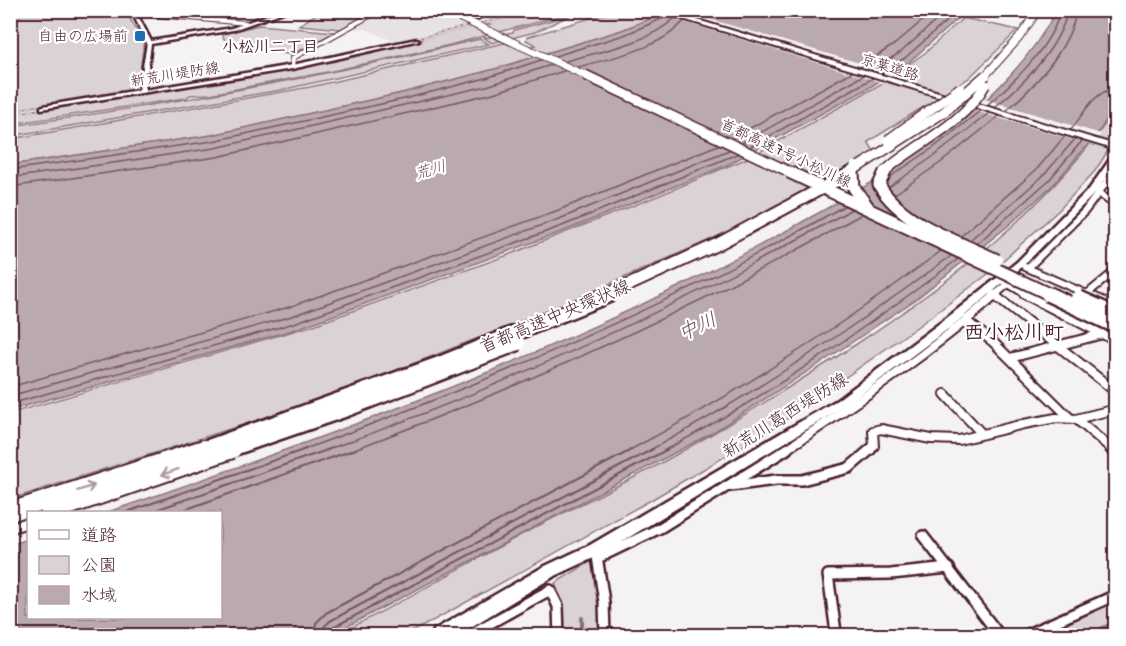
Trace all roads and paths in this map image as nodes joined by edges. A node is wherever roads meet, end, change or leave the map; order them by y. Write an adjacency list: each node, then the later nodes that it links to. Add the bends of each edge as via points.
1 (119, 10): 15 (street)
2 (280, 10): 18 (street)
3 (287, 10): 20 (street, via 233,28)
4 (348, 10): 16 (street)
5 (380, 10): 16 (street)
6 (438, 10): 17 (street, via 466,21 478,19)
7 (443, 10): 44 (highway, 首都高速7号小松川線, bridge)
8 (452, 10): 36 (highway, 首都高速7号小松川線, bridge)
9 (459, 10): 17 (street)
10 (488, 10): 17 (street)
11 (656, 10): 25 (highway, 京葉道路)
12 (675, 10): 25 (highway, 京葉道路)
13 (1038, 10): 21 (highway, 首都高速中央環状線, bridge)
14 (1046, 10): 23 (highway, 首都高速中央環状線, via 1032,33)
15 (136, 12): 18 (street); 20 (street)
16 (375, 13): 22 (street, via 296,56 291,60)
17 (477, 16)
18 (246, 23): 20 (street)
19 (417, 40): 22 (street, 新荒川堤防線)
20 (149, 43): 24 (street)
21 (1001, 59): 46 (highway, bridge, via 864,155 853,169 851,182 865,204 905,231); 58 (highway, 首都高速中央環状線, one-way to 21, bridge, via 177,458 417,372 552,319 687,259 874,159 948,107)
22 (292, 67): 24 (street, 新荒川堤防線)
23 (985, 85): 36 (highway, bridge, via 961,115 885,171 879,185 885,197 901,210); 57 (highway, 首都高速中央環状線, one-way to 57, bridge, via 930,130 871,168 766,229 653,284 432,377)
24 (142, 92): 27 (street, 新荒川堤防線)
25 (957, 98): 26 (highway, 京葉道路)
26 (969, 101): 28 (highway, 京葉道路); 29 (highway, 京葉道路)
27 (43, 108)
28 (1116, 140)
29 (1116, 148)
30 (1116, 157): 31 (main road, 新荒川葛西堤防線)
31 (1112, 166): 32 (street, via 1114,172); 36 (main road, 新荒川葛西堤防線)
32 (1107, 183): 33 (street); 34 (street)
33 (1116, 185)
34 (1100, 194): 35 (street); 36 (street, via 1076,222)
35 (1116, 206)
36 (1024, 269): 38 (main road, 新荒川葛西堤防線); 39 (street); 42 (highway, 首都高速7号小松川線, bridge)
37 (1116, 270): 39 (street)
38 (1005, 282): 40 (street); 45 (street); 62 (main road, 新荒川葛西堤防線, via 842,403)
39 (1087, 294): 41 (street)
40 (994, 295): 43 (street); 48 (street)
41 (1116, 307)
42 (1116, 315)
43 (966, 321): 49 (street); 56 (street, via 849,408)
44 (1116, 326)
45 (1103, 334): 47 (street); 48 (street)
46 (1116, 335)
47 (1116, 341)
48 (1059, 346): 49 (street); 50 (street)
49 (1010, 358): 53 (street)
50 (1116, 392)
51 (945, 394): 54 (street)
52 (1116, 409): 53 (street)
53 (1073, 418): 54 (street); 55 (street)
54 (982, 434): 56 (street, via 941,440 881,429 873,432 874,446 849,468 802,480)
55 (1116, 453)
56 (730, 486): 62 (street, via 660,528)
57 (56, 511)
58 (10, 512)
59 (27, 519): 60 (highway)
60 (10, 525)
61 (923, 536): 63 (street)
62 (596, 554): 65 (main road, 新荒川葛西堤防線, via 548,572); 68 (street)
63 (950, 568): 69 (street, via 828,575 836,632); 70 (street)
64 (1116, 595): 71 (street)
65 (440, 636)
66 (467, 636): 67 (street, via 550,590 558,606)
67 (559, 636)
68 (605, 636)
69 (840, 636)
70 (1000, 636)
71 (1023, 636)

